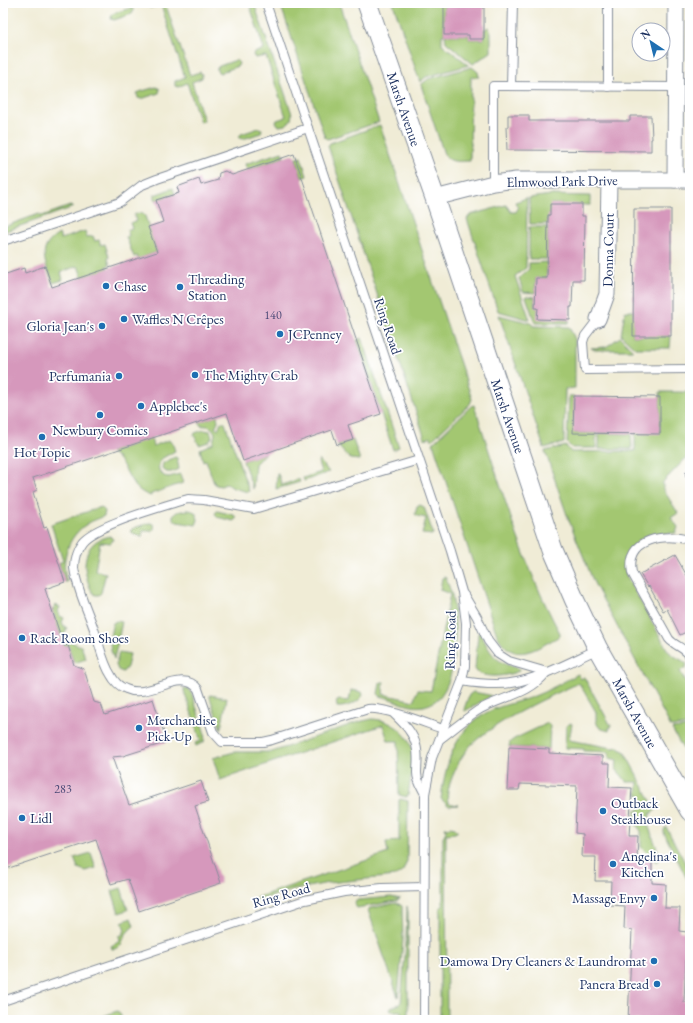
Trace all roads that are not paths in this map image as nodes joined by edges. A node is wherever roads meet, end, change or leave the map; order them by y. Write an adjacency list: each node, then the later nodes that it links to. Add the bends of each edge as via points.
1 (266, 3): 9 (lane, Ring Road)
2 (367, 3): 13 (street, Marsh Avenue)
3 (513, 3): 6 (lane)
4 (608, 3): 7 (lane)
5 (676, 3): 8 (street)
6 (511, 86): 7 (lane); 12 (lane, via 493,86)
7 (608, 86): 8 (lane)
8 (676, 87): 11 (street)
9 (308, 128): 14 (lane, via 157,178 142,185 120,202); 17 (lane, Ring Road)
10 (609, 180): 11 (street, Elmwood Park Drive); 12 (street, Elmwood Park Drive, via 516,180); 15 (street, Donna Court, via 607,294)
11 (683, 180)
12 (493, 183): 13 (street, Elmwood Park Drive)
13 (435, 198): 20 (street, Marsh Avenue, via 553,550)
14 (3, 241)
15 (598, 319): 16 (lane, via 583,342 585,370)
16 (690, 370)
17 (419, 460): 19 (lane, Ring Road); 24 (lane, via 254,509 204,500 188,499 177,502 92,533 82,542 74,562 75,574 104,662 115,682 126,689 138,692 179,681 194,683 213,732 222,742 263,742 368,709)
18 (690, 540): 21 (lane, via 673,537 654,538 636,551 631,568 669,638)
19 (462, 592): 22 (lane, via 477,616 488,641 498,654 520,665); 23 (lane, Ring Road, via 466,623)
20 (598, 649): 22 (lane); 28 (street, Marsh Avenue)
21 (690, 656)
22 (547, 672): 23 (lane, via 503,684); 26 (lane, via 526,690 478,711)
23 (462, 681): 25 (lane, Ring Road)
24 (392, 712): 25 (lane); 27 (lane, via 412,736 416,745 417,774)
25 (443, 729): 26 (lane, Ring Road)
26 (438, 739): 27 (lane, Ring Road)
27 (425, 794): 29 (lane, Ring Road)
28 (690, 811)
29 (424, 887): 30 (lane, Ring Road, via 344,892 305,900); 31 (lane)
30 (3, 1001)
31 (424, 1020)

